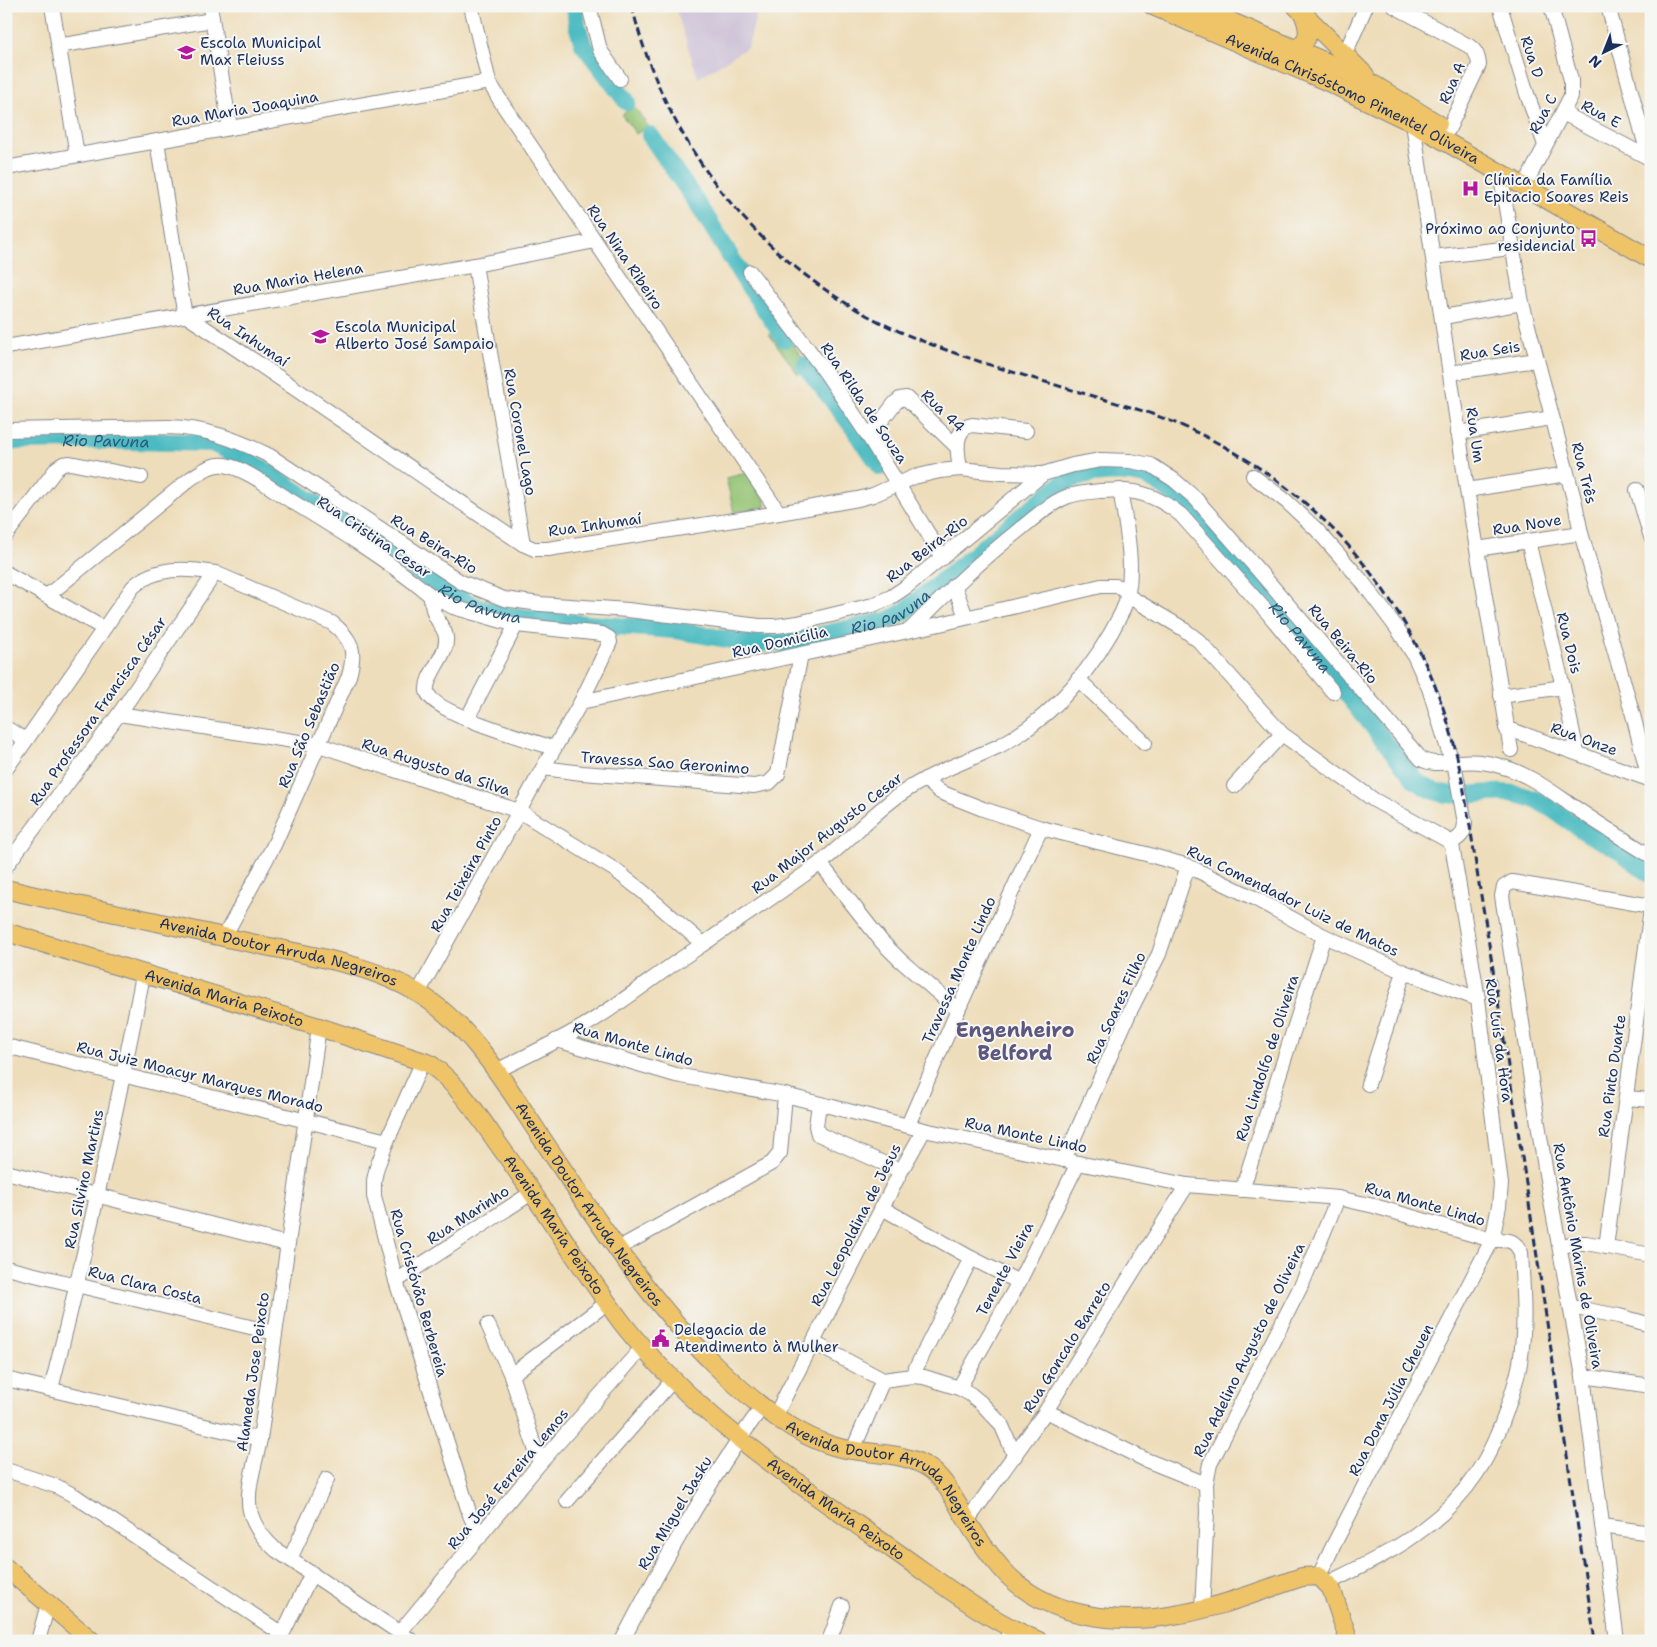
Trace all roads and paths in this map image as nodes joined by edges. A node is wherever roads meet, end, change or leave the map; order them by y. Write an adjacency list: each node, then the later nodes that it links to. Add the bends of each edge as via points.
1 (52, 6): 13 (street)
2 (471, 6): 18 (street, Rua Nina Ribeiro)
3 (589, 6): 17 (street, via 600,50)
4 (1153, 6): 14 (main road, Avenida Chrisóstomo Pimentel Oliveira)
5 (1194, 6): 15 (main road, Avenida Chrisóstomo Pimentel Oliveira)
6 (1366, 6): 16 (street)
7 (1394, 6): 23 (street, Rua A, via 1469,46 1478,56 1479,64)
8 (1551, 6): 20 (street, Rua C, via 1571,80 1571,96)
9 (1608, 6): 27 (street)
10 (1500, 7): 25 (street, Rua D)
11 (1299, 9): 15 (main road, via 1309,29 1308,36); 16 (main road)
12 (211, 13): 13 (street); 22 (street)
13 (58, 46): 26 (street)
14 (1247, 46): 15 (main road, via 1281,54); 21 (main road, Avenida Chrisóstomo Pimentel Oliveira)
15 (1297, 49): 19 (main road, Avenida Chrisóstomo Pimentel Oliveira)
16 (1345, 54): 19 (main road)
17 (620, 79)
18 (489, 82): 22 (street, Rua Maria Joaquina); 31 (street, Rua Nina Ribeiro)
19 (1376, 86): 23 (main road, Avenida Chrisóstomo Pimentel Oliveira)
20 (1563, 113): 25 (street, Rua C); 27 (street, Rua E)
21 (1413, 123): 29 (main road, Avenida Chrisóstomo Pimentel Oliveira); 34 (street, Rua Um)
22 (230, 128): 24 (street, Rua Maria Joaquina)
23 (1448, 130): 30 (main road, Avenida Chrisóstomo Pimentel Oliveira)
24 (157, 141): 26 (street, Rua Maria Joaquina); 39 (street)
25 (1545, 145): 30 (street, Rua C)
26 (77, 155): 28 (street, Rua Maria Joaquina)
27 (1650, 158)
28 (6, 168)
29 (1500, 172): 33 (street, Rua Três); 35 (main road, Avenida Chrisóstomo Pimentel Oliveira)
30 (1529, 177): 32 (main road, Avenida Chrisóstomo Pimentel Oliveira)
31 (595, 241): 36 (street, Rua Maria Helena); 59 (street, Rua Nina Ribeiro)
32 (1651, 246)
33 (1511, 248): 34 (street); 38 (street, Rua Três)
34 (1433, 258): 40 (street, Rua Um)
35 (1651, 259)
36 (475, 266): 39 (street, Rua Maria Helena); 64 (street, Rua Coronel Lago)
37 (750, 272): 48 (street, Rua Rilda de Souza)
38 (1522, 303): 40 (street); 42 (street, Rua Três)
39 (186, 315): 41 (street, Rua Maria Helena); 64 (street, Rua Inhumaí)
40 (1443, 317): 43 (street, Rua Um)
41 (6, 347)
42 (1536, 360): 43 (street, Rua Seis); 44 (street, Rua Três)
43 (1450, 373): 47 (street, Rua Um)
44 (1552, 418): 47 (street); 52 (street, Rua Três)
45 (6, 430): 66 (street, Rua Beira-Rio, via 168,427 215,433 270,456 460,582 504,599 776,626 873,605 906,587)
46 (1026, 431): 49 (street, via 968,426 961,432)
47 (1458, 433): 57 (street, Rua Um)
48 (870, 437): 49 (street, Rua 44, via 895,403 906,398); 55 (street, Rua Rilda de Souza)
49 (957, 447): 50 (street)
50 (960, 469): 51 (street, Rua Inhumaí); 55 (street, Rua Inhumaí, via 926,474)
51 (1044, 474): 66 (street, Rua Beira-Rio); 94 (street, Rua Beira-Rio, via 1101,460 1130,460 1151,466 1174,480 1195,498 1252,562 1421,760 1438,764)
52 (1566, 474): 57 (street); 60 (street, Rua Três)
53 (1253, 476): 94 (street, via 1317,530 1400,631 1429,688)
54 (142, 477): 61 (street, via 63,464)
55 (898, 484): 59 (street, Rua Inhumaí, via 858,499); 66 (street, Rua Rilda de Souza)
56 (1120, 490): 69 (street, via 1066,497 1040,513); 72 (street, Rua Major Augusto Cesar, via 1130,560); 80 (street, via 1165,502 1181,516)
57 (1466, 490): 65 (street, Rua Um)
58 (1637, 490): 62 (street)
59 (779, 514): 64 (street, Rua Inhumaí, via 548,549)
60 (1581, 533): 63 (street, Rua Nove); 98 (street, Rua Três)
61 (6, 536)
62 (1651, 537)
63 (1528, 541): 65 (street, Rua Nove); 79 (street, Rua Dois)
64 (523, 544)
65 (1477, 549): 81 (street, Rua Um)
66 (943, 558)
67 (6, 573): 71 (street)
68 (215, 573): 75 (street, Rua São Sebastião, via 171,571 142,578); 83 (street, Rua Professora Francisca César); 90 (street, Rua São Sebastião, via 332,623 347,637 353,662)
69 (954, 585): 73 (street); 76 (street)
70 (430, 595): 71 (street, Rua Cristina Cesar, via 385,561 268,486 226,465 214,465 190,479); 74 (street, via 453,607); 84 (street, Rua Cristina Cesar, via 435,616 446,638 428,683 428,694 433,701)
71 (47, 596): 75 (street)
72 (1128, 596): 73 (street, Rua Domicilia, via 1121,587 1101,586); 78 (street, Rua Major Augusto Cesar, via 1100,649); 87 (street, Rua Domicilia, via 1199,641)
73 (966, 617): 76 (street, Rua Domicilia)
74 (516, 625): 82 (street, Rua Teixeira Pinto, via 602,634 609,638); 84 (street)
75 (103, 628): 88 (street, Rua São Sebastião)
76 (910, 630): 77 (street, Rua Domicilia)
77 (801, 654): 82 (street, Rua Domicilia); 95 (street, Travessa Sao Geronimo, via 778,774 769,783 754,786)
78 (1078, 678): 89 (street); 97 (street, Rua Major Augusto Cesar, via 1057,703 1021,733)
79 (1563, 687): 81 (street); 93 (street, Rua Dois)
80 (1333, 692)
81 (1500, 696): 86 (street, Rua Um)
82 (581, 702): 91 (street, Rua Teixeira Pinto)
83 (119, 714): 90 (street, Rua Augusto da Silva); 105 (street, Rua Professora Francisca César)
84 (467, 719): 91 (street, Rua Cristina Cesar)
85 (6, 728): 88 (street)
86 (1506, 728): 92 (street, Rua Um); 93 (street, Rua Onze)
87 (1282, 734): 99 (street); 102 (street, Rua Domicilia, via 1368,796 1446,838)
88 (26, 740): 96 (street, Rua São Sebastião)
89 (1145, 743)
90 (319, 745): 100 (street, Rua Augusto da Silva); 112 (street, Rua São Sebastião, via 274,845)
91 (554, 748): 95 (street, Rua Teixeira Pinto)
92 (1510, 750)
93 (1576, 752): 98 (street, Rua Onze)
94 (1453, 762): 102 (street, via 1466,823 1460,838); 103 (street, Rua Beira-Rio, via 1500,766 1530,778)
95 (543, 768): 100 (street, Rua Teixeira Pinto)
96 (6, 769)
97 (925, 779): 101 (street, Rua Comendador Luiz de Matos, via 940,792 958,800); 104 (street, Rua Major Augusto Cesar, via 892,800)
98 (1650, 780)
99 (1234, 786)
100 (519, 811): 113 (street, Rua Augusto da Silva, via 615,870); 116 (street, Rua Teixeira Pinto)
101 (1041, 828): 106 (street, Rua Comendador Luiz de Matos); 118 (street, Travessa Monte Lindo)
102 (1451, 844): 117 (street, Rua Luís da Hora)
103 (1651, 856)
104 (820, 863): 113 (street, Rua Major Augusto Cesar); 118 (street, via 882,942)
105 (6, 866)
106 (1188, 866): 111 (street, Rua Comendador Luiz de Matos); 134 (street, Rua Soares Filho, via 1159,954)
107 (1512, 882): 109 (street, Rua Pinto Duarte); 146 (street, Rua Antônio Marins de Oliveira, via 1504,887 1502,896)
108 (6, 889): 112 (main road, Avenida Doutor Arruda Negreiros)
109 (1651, 908): 127 (street, Rua Pinto Duarte)
110 (6, 932): 115 (main road, Avenida Maria Peixoto)
111 (1324, 936): 114 (street, Rua Comendador Luiz de Matos); 139 (street, Rua Lindolfo de Oliveira)
112 (224, 937): 116 (main road, Avenida Doutor Arruda Negreiros, via 333,960 389,978)
113 (703, 944): 120 (street, Rua Major Augusto Cesar, via 583,1026)
114 (1404, 972): 117 (street, Rua Comendador Luiz de Matos); 125 (street)
115 (143, 974): 119 (main road, Avenida Maria Peixoto); 124 (street, Rua Silvino Martins)
116 (418, 993): 123 (main road, Avenida Doutor Arruda Negreiros, via 470,1035)
117 (1478, 999): 144 (street, Rua Luís da Hora, via 1501,1184)
118 (958, 1010): 131 (street, Travessa Monte Lindo)
119 (319, 1027): 122 (main road, Avenida Maria Peixoto); 130 (street, Alameda Jose Peixoto)
120 (557, 1040): 123 (street, Rua Major Augusto Cesar); 126 (street, Rua Monte Lindo, via 676,1075)
121 (6, 1046): 124 (street, Rua Juiz Moacyr Marques Morado)
122 (423, 1061): 133 (street, Rua Cristóvão Berbereia); 140 (main road, Avenida Maria Peixoto, via 455,1086)
123 (496, 1071): 148 (main road, Avenida Doutor Arruda Negreiros)
124 (124, 1075): 130 (street, Rua Juiz Moacyr Marques Morado); 141 (street, Rua Silvino Martins)
125 (1368, 1084)
126 (785, 1095): 129 (street, Rua Monte Lindo); 148 (street, via 780,1153 772,1164)
127 (1626, 1098): 128 (street); 147 (street, Rua Pinto Duarte)
128 (1651, 1100)
129 (819, 1104): 131 (street, Rua Monte Lindo); 136 (street, via 818,1134)
130 (305, 1119): 133 (street, Rua Juiz Moacyr Marques Morado); 145 (street, Alameda Jose Peixoto)
131 (908, 1125): 132 (street, Rua Monte Lindo)
132 (924, 1130): 134 (street, Rua Monte Lindo); 136 (street, Rua Leopoldina de Jesus)
133 (386, 1141): 152 (street, Rua Cristóvão Berbereia, via 374,1180 374,1196)
134 (1064, 1160): 135 (street, Rua Monte Lindo)
135 (1078, 1164): 138 (street, Rua Monte Lindo); 153 (street, Tenente Vieira)
136 (900, 1171): 143 (street, Rua Leopoldina de Jesus)
137 (6, 1172): 141 (street)
138 (1187, 1185): 139 (street, Rua Monte Lindo); 172 (street, Rua Goncalo Barreto)
139 (1242, 1190): 142 (street, Rua Monte Lindo)
140 (533, 1192): 152 (street, Rua Marinho); 155 (main road, Avenida Maria Peixoto)
141 (98, 1196): 145 (street); 154 (street, Rua Silvino Martins)
142 (1338, 1198): 144 (street, Rua Monte Lindo); 180 (street, Rua Adelino Augusto de Oliveira, via 1303,1282 1214,1456)
143 (882, 1208): 150 (street); 160 (street, Rua Leopoldina de Jesus)
144 (1492, 1240): 189 (street, Rua Dona Júlia Cheuen, via 1334,1544); 189 (street, Rua Monte Lindo, via 1508,1240 1518,1245 1524,1311 1520,1363 1501,1428 1486,1460 1466,1489 1422,1530 1366,1564)
145 (288, 1244): 159 (street, Alameda Jose Peixoto)
146 (1560, 1247): 147 (street, via 1586,1242); 156 (street, Rua Antônio Marins de Oliveira)
147 (1606, 1247): 149 (street)
148 (617, 1249): 171 (main road, Avenida Doutor Arruda Negreiros, via 689,1340 730,1380)
149 (1651, 1255)
150 (971, 1258): 153 (street); 163 (street)
151 (6, 1268): 154 (street, Rua Clara Costa)
152 (396, 1281): 185 (street, Rua Cristóvão Berbereia, via 467,1506)
153 (1018, 1282): 169 (street, Tenente Vieira)
154 (78, 1285): 159 (street, Rua Clara Costa); 170 (street, Rua Silvino Martins)
155 (607, 1303): 161 (main road, Avenida Maria Peixoto); 162 (street)
156 (1571, 1307): 158 (street); 164 (street, Rua Antônio Marins de Oliveira)
157 (488, 1325): 162 (street)
158 (1651, 1325)
159 (275, 1333): 174 (street, Alameda Jose Peixoto)
160 (814, 1343): 167 (street); 171 (street, Rua Leopoldina de Jesus)
161 (642, 1348): 166 (main road, Avenida Maria Peixoto); 177 (street, Rua José Ferreira Lemos)
162 (510, 1375): 177 (street)
163 (912, 1376): 167 (street); 169 (street)
164 (1583, 1376): 168 (street); 183 (street, Rua Antônio Marins de Oliveira)
165 (6, 1379): 170 (street)
166 (674, 1380): 173 (main road, Avenida Maria Peixoto); 181 (street)
167 (883, 1380): 175 (street)
168 (1651, 1386)
169 (958, 1388): 176 (street, via 970,1394 1001,1424)
170 (51, 1389): 174 (street)
171 (769, 1411): 173 (street, Rua Miguel Jasku); 175 (main road, Avenida Doutor Arruda Negreiros, via 818,1441)
172 (1046, 1411): 176 (street, Rua Goncalo Barreto); 180 (street)
173 (739, 1438): 194 (main road, Avenida Maria Peixoto); 199 (street, Rua Miguel Jasku, via 660,1568)
174 (260, 1439): 186 (street, Alameda Jose Peixoto, via 248,1502 250,1516 265,1540)
175 (852, 1452): 182 (main road, Avenida Doutor Arruda Negreiros, via 900,1458 927,1467 945,1484)
176 (1015, 1456): 182 (street, Rua Goncalo Barreto)
177 (540, 1463): 185 (street, Rua José Ferreira Lemos)
178 (6, 1470): 195 (street, via 56,1486 75,1496)
179 (327, 1479): 186 (street)
180 (1206, 1484): 192 (street, Rua Adelino Augusto de Oliveira)
181 (567, 1500)
182 (967, 1521): 192 (main road, Avenida Doutor Arruda Negreiros, via 1008,1576 1036,1597 1070,1611 1097,1617 1135,1619)
183 (1602, 1526): 184 (street); 203 (street, Rua Antônio Marins de Oliveira)
184 (1651, 1533)
185 (480, 1536): 193 (street, Rua José Ferreira Lemos)
186 (290, 1559): 188 (street, Alameda Jose Peixoto)
187 (6, 1568): 190 (main road)
188 (312, 1574): 193 (street, Alameda Jose Peixoto); 195 (street)
189 (1323, 1580): 192 (main road, Avenida Doutor Arruda Negreiros, via 1302,1577); 202 (main road)
190 (48, 1604): 196 (street); 197 (main road)
191 (842, 1606): 200 (street)
192 (1202, 1610)
193 (400, 1632): 198 (street, Alameda Jose Peixoto)
194 (1009, 1634): 201 (main road, Avenida Maria Peixoto)
195 (280, 1638)
196 (38, 1641)
197 (92, 1641)
198 (412, 1641)
199 (622, 1641)
200 (829, 1641)
201 (1039, 1641)
202 (1349, 1641)
203 (1617, 1641)

